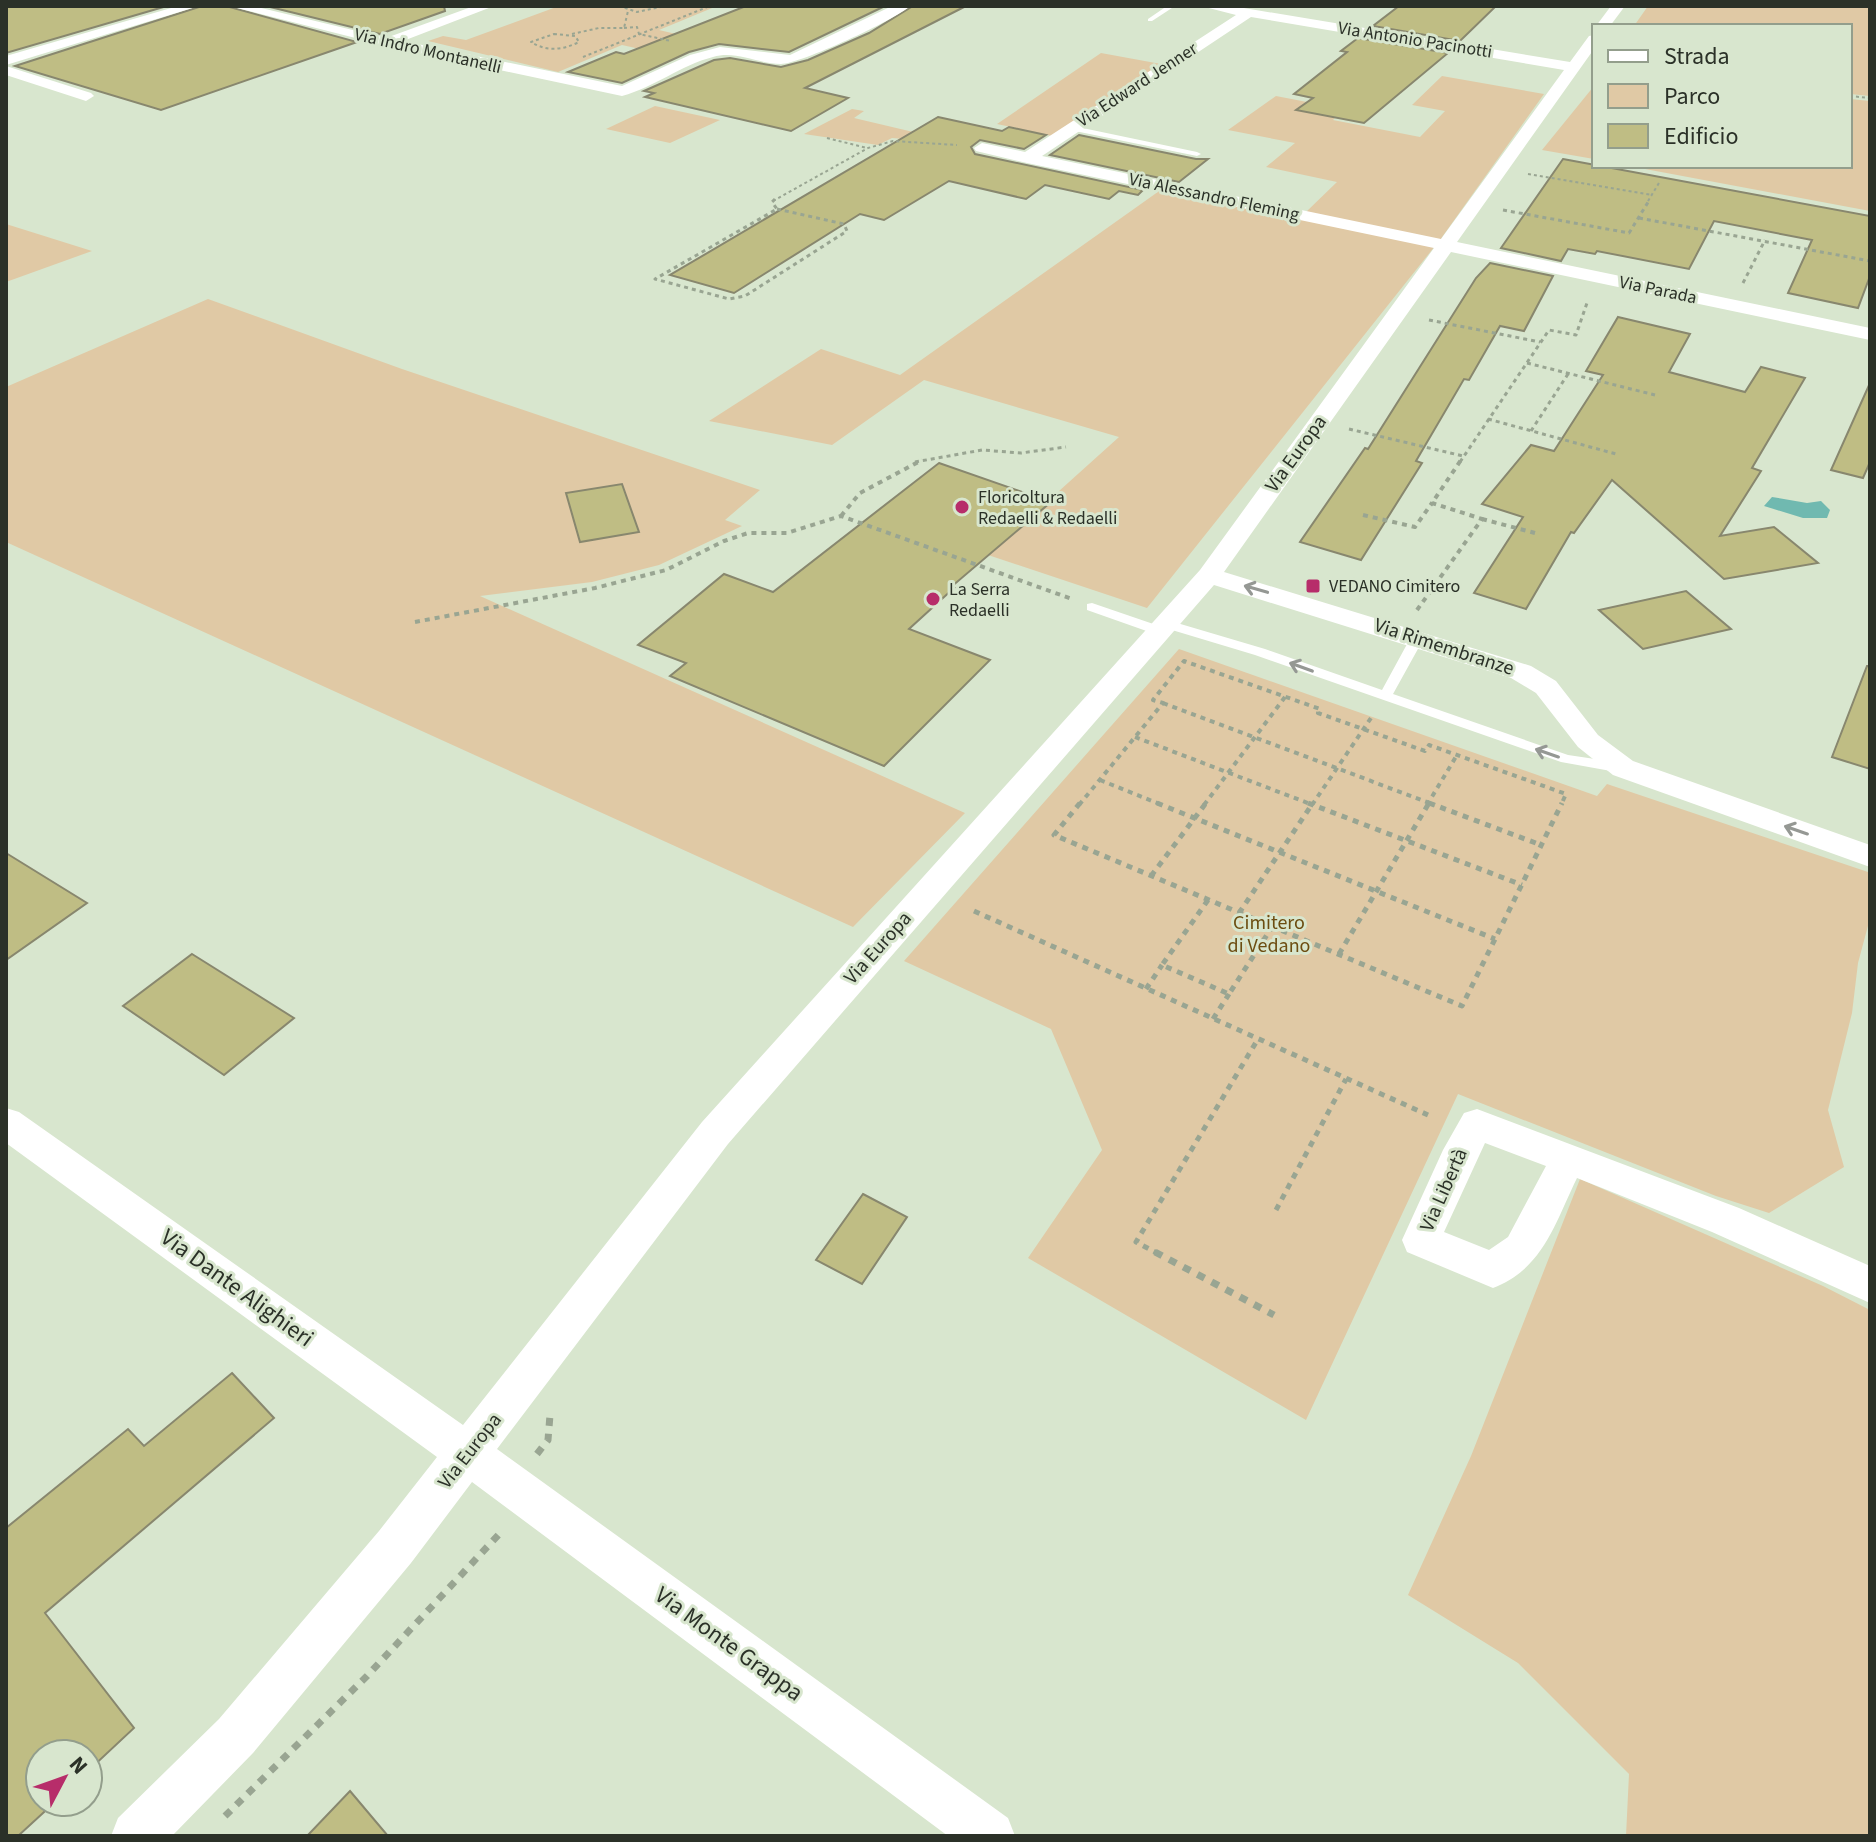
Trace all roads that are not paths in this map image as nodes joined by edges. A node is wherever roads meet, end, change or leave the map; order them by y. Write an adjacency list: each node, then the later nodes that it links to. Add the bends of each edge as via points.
1 (192, 6): 13 (street)
2 (236, 6): 11 (street, Via Indro Montanelli)
3 (487, 6): 11 (street)
4 (903, 6): 11 (street, Via Indro Montanelli, via 784,61 731,51 710,54 622,91)
5 (1172, 6): 9 (lane)
6 (1208, 6): 8 (street, Via Antonio Pacinotti)
7 (1618, 6): 10 (street)
8 (1248, 13): 14 (street, Via Antonio Pacinotti); 17 (street, Via Edward Jenner)
9 (1150, 20)
10 (1604, 24)
11 (387, 42)
12 (1592, 42): 14 (street, Via Europa)
13 (6, 61)
14 (1574, 67): 21 (street, Via Europa)
15 (6, 70): 16 (street)
16 (86, 96)
17 (1073, 128): 19 (lane); 20 (street, Via Edward Jenner)
18 (982, 148): 20 (street, Via Alessandro Fleming)
19 (1197, 154)
20 (1027, 158): 21 (street, Via Alessandro Fleming)
21 (1446, 245): 22 (street, Via Parada); 23 (street, Via Europa)
22 (1870, 334)
23 (1209, 575): 25 (street, Via Europa); 26 (street, Via Rimembranze, one-way to 23)
24 (1092, 607): 25 (lane)
25 (1163, 628): 27 (lane, one-way to 25, via 1260,652); 33 (street, Via Europa, via 715,1133)
26 (1408, 636): 27 (lane); 28 (street, Via Rimembranze, via 1534,679 1554,695 1588,741)
27 (1385, 697): 28 (lane, one-way to 27, via 1566,759)
28 (1623, 768): 29 (street, Via Rimembranze, one-way to 28)
29 (1870, 856)
30 (6, 1123): 33 (street, Via Dante Alighieri)
31 (1568, 1160): 32 (street, via 1809,1255)
32 (1870, 1285)
33 (467, 1454): 34 (street, Via Europa, via 236,1736); 35 (street, Via Monte Grappa)
34 (136, 1836)
35 (990, 1836)

